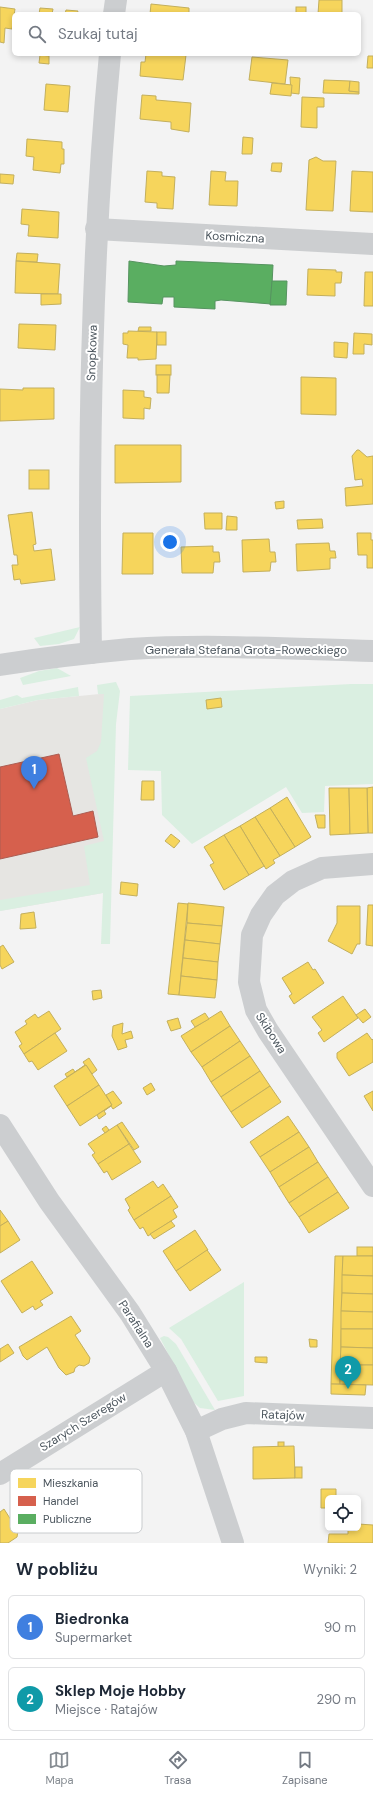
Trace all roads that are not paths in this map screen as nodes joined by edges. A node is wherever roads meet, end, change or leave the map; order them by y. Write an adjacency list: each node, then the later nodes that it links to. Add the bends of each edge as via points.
1 (116, 0): 2 (street)
2 (114, 12)
3 (110, 56): 4 (street, Snopkowa)
4 (96, 228): 5 (street, Kosmiczna); 7 (street, Snopkowa, via 89,454)
5 (373, 244)
6 (373, 651): 7 (street, Generała Stefana Grota-Roweckiego, via 215,647 130,649)
7 (91, 653): 8 (street, Generała Stefana Grota-Roweckiego)
8 (0, 665)
9 (373, 864): 11 (street, Skibowa, via 322,868 293,881 275,895 261,915 252,935 249,982 256,1010 268,1031)
10 (0, 1125): 12 (street, Parafialna, via 49,1201 130,1313)
11 (373, 1186)
12 (166, 1371): 14 (street, Parafialna); 15 (street, Szarych Szeregów)
13 (373, 1418): 14 (street, Ratajów, via 246,1413 222,1419)
14 (196, 1431): 16 (street, Parafialna)
15 (0, 1474)
16 (233, 1543)

